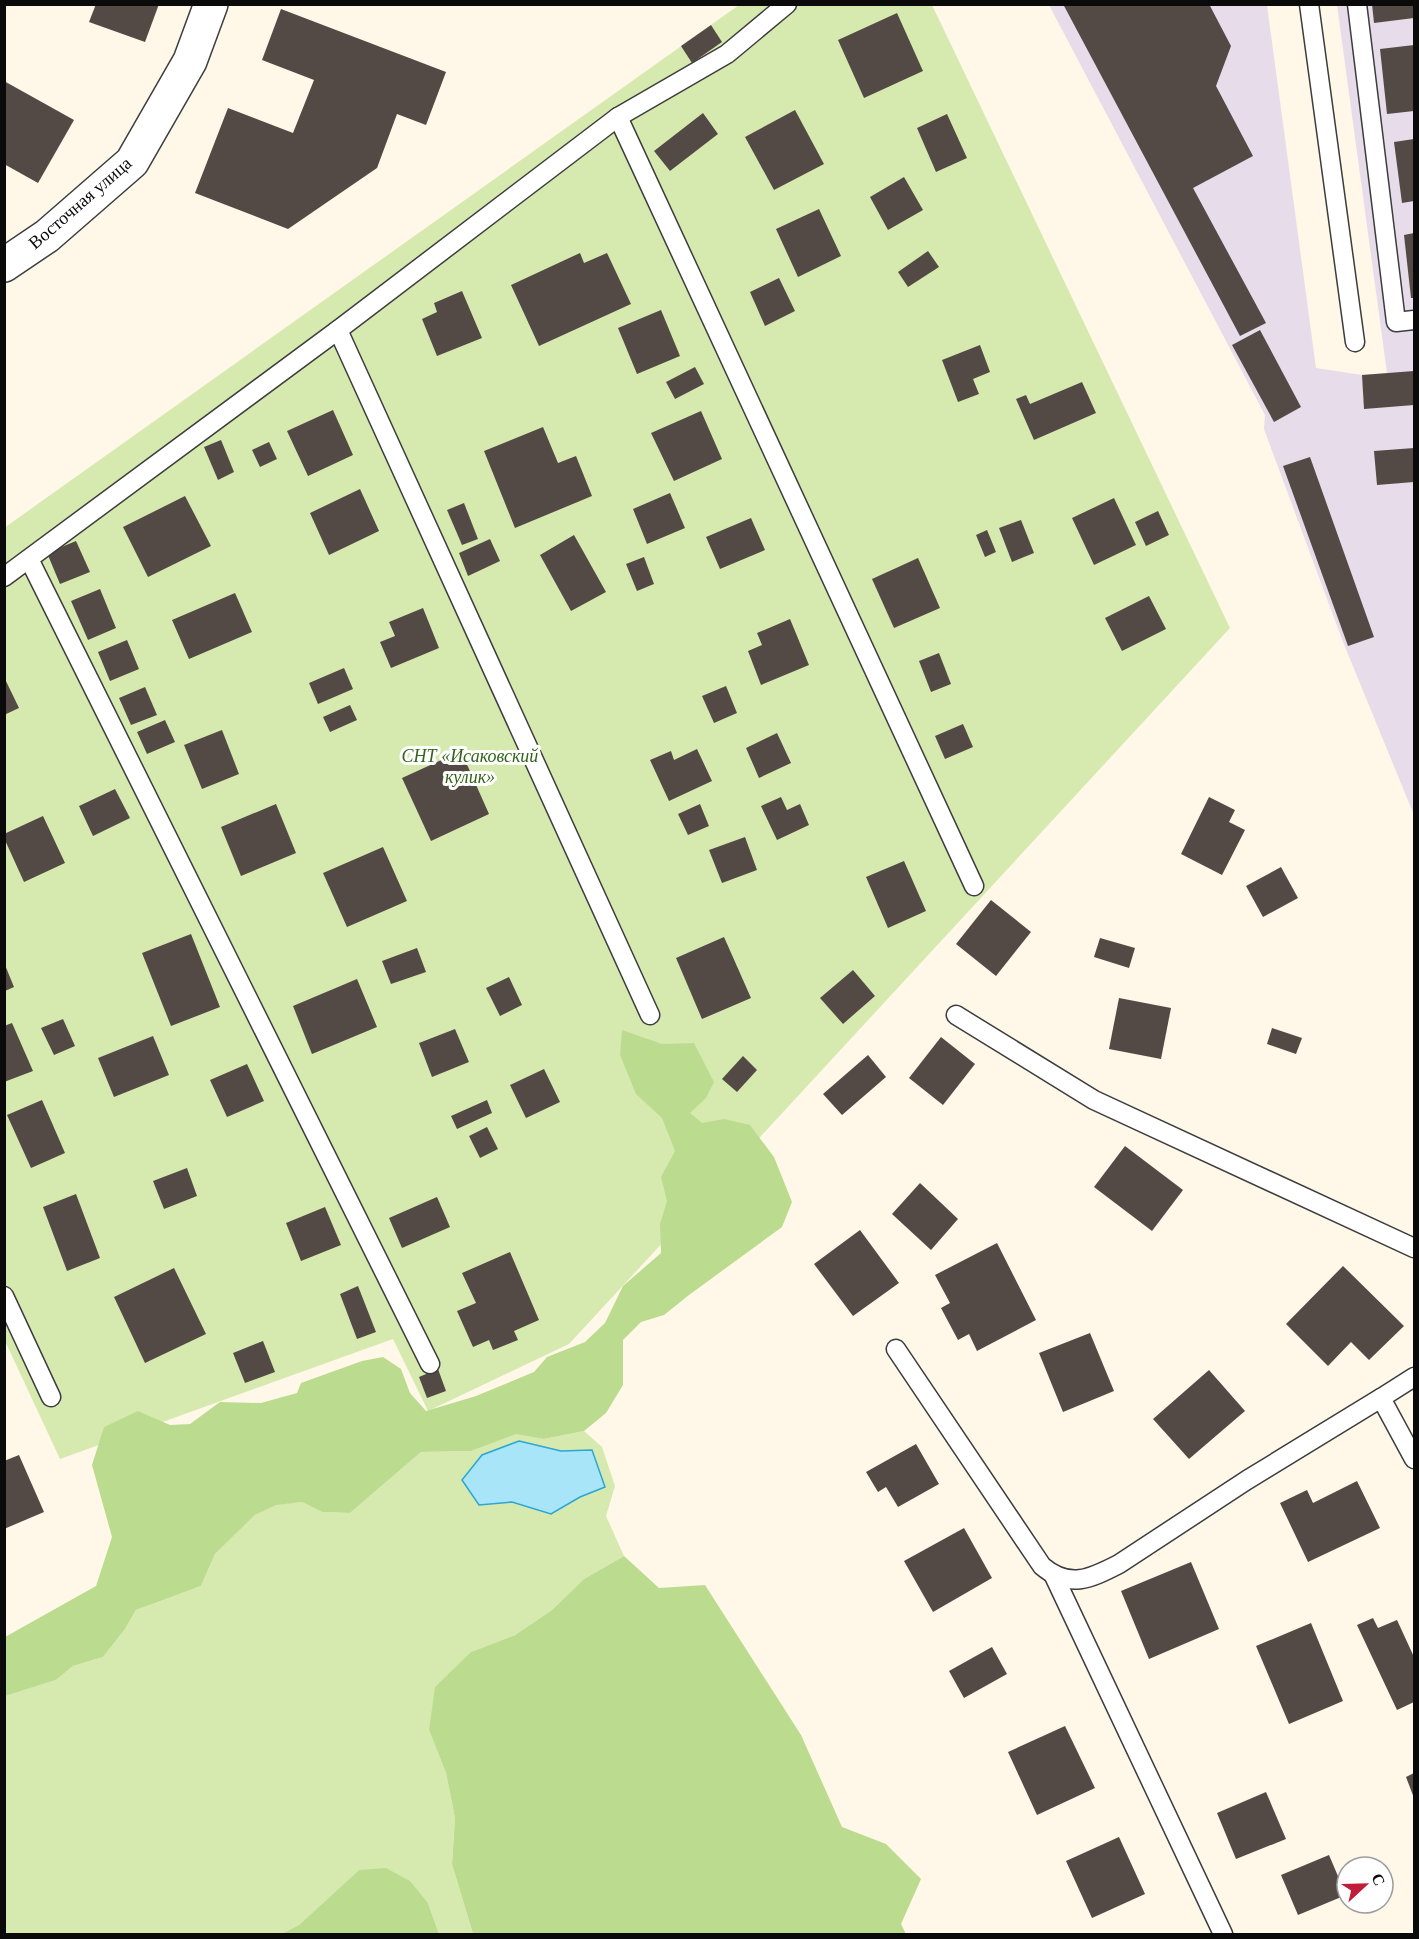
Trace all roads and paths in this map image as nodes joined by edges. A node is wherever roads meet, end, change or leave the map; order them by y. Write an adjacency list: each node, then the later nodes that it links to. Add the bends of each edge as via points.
1 (211, 4): 6 (street, Восточная улица, via 190,61 132,162 47,236)
2 (787, 4): 5 (lane, via 727,54)
3 (1309, 4): 9 (lane)
4 (1357, 4): 7 (lane, via 1396,322)
5 (618, 117): 8 (lane); 12 (lane)
6 (4, 265)
7 (1414, 320)
8 (338, 330): 10 (lane); 14 (lane)
9 (1354, 342)
10 (29, 559): 11 (lane); 18 (lane)
11 (4, 577)
12 (974, 886)
13 (956, 1015): 15 (lane, via 1094,1100)
14 (650, 1016)
15 (1414, 1248)
16 (4, 1296): 20 (lane)
17 (896, 1349): 23 (lane, via 1042,1566)
18 (430, 1364)
19 (1414, 1377): 21 (lane)
20 (51, 1396)
21 (1381, 1398): 22 (lane); 23 (lane, via 1097,1576 1073,1580)
22 (1414, 1459)
23 (1053, 1576): 24 (lane)
24 (1223, 1935)

